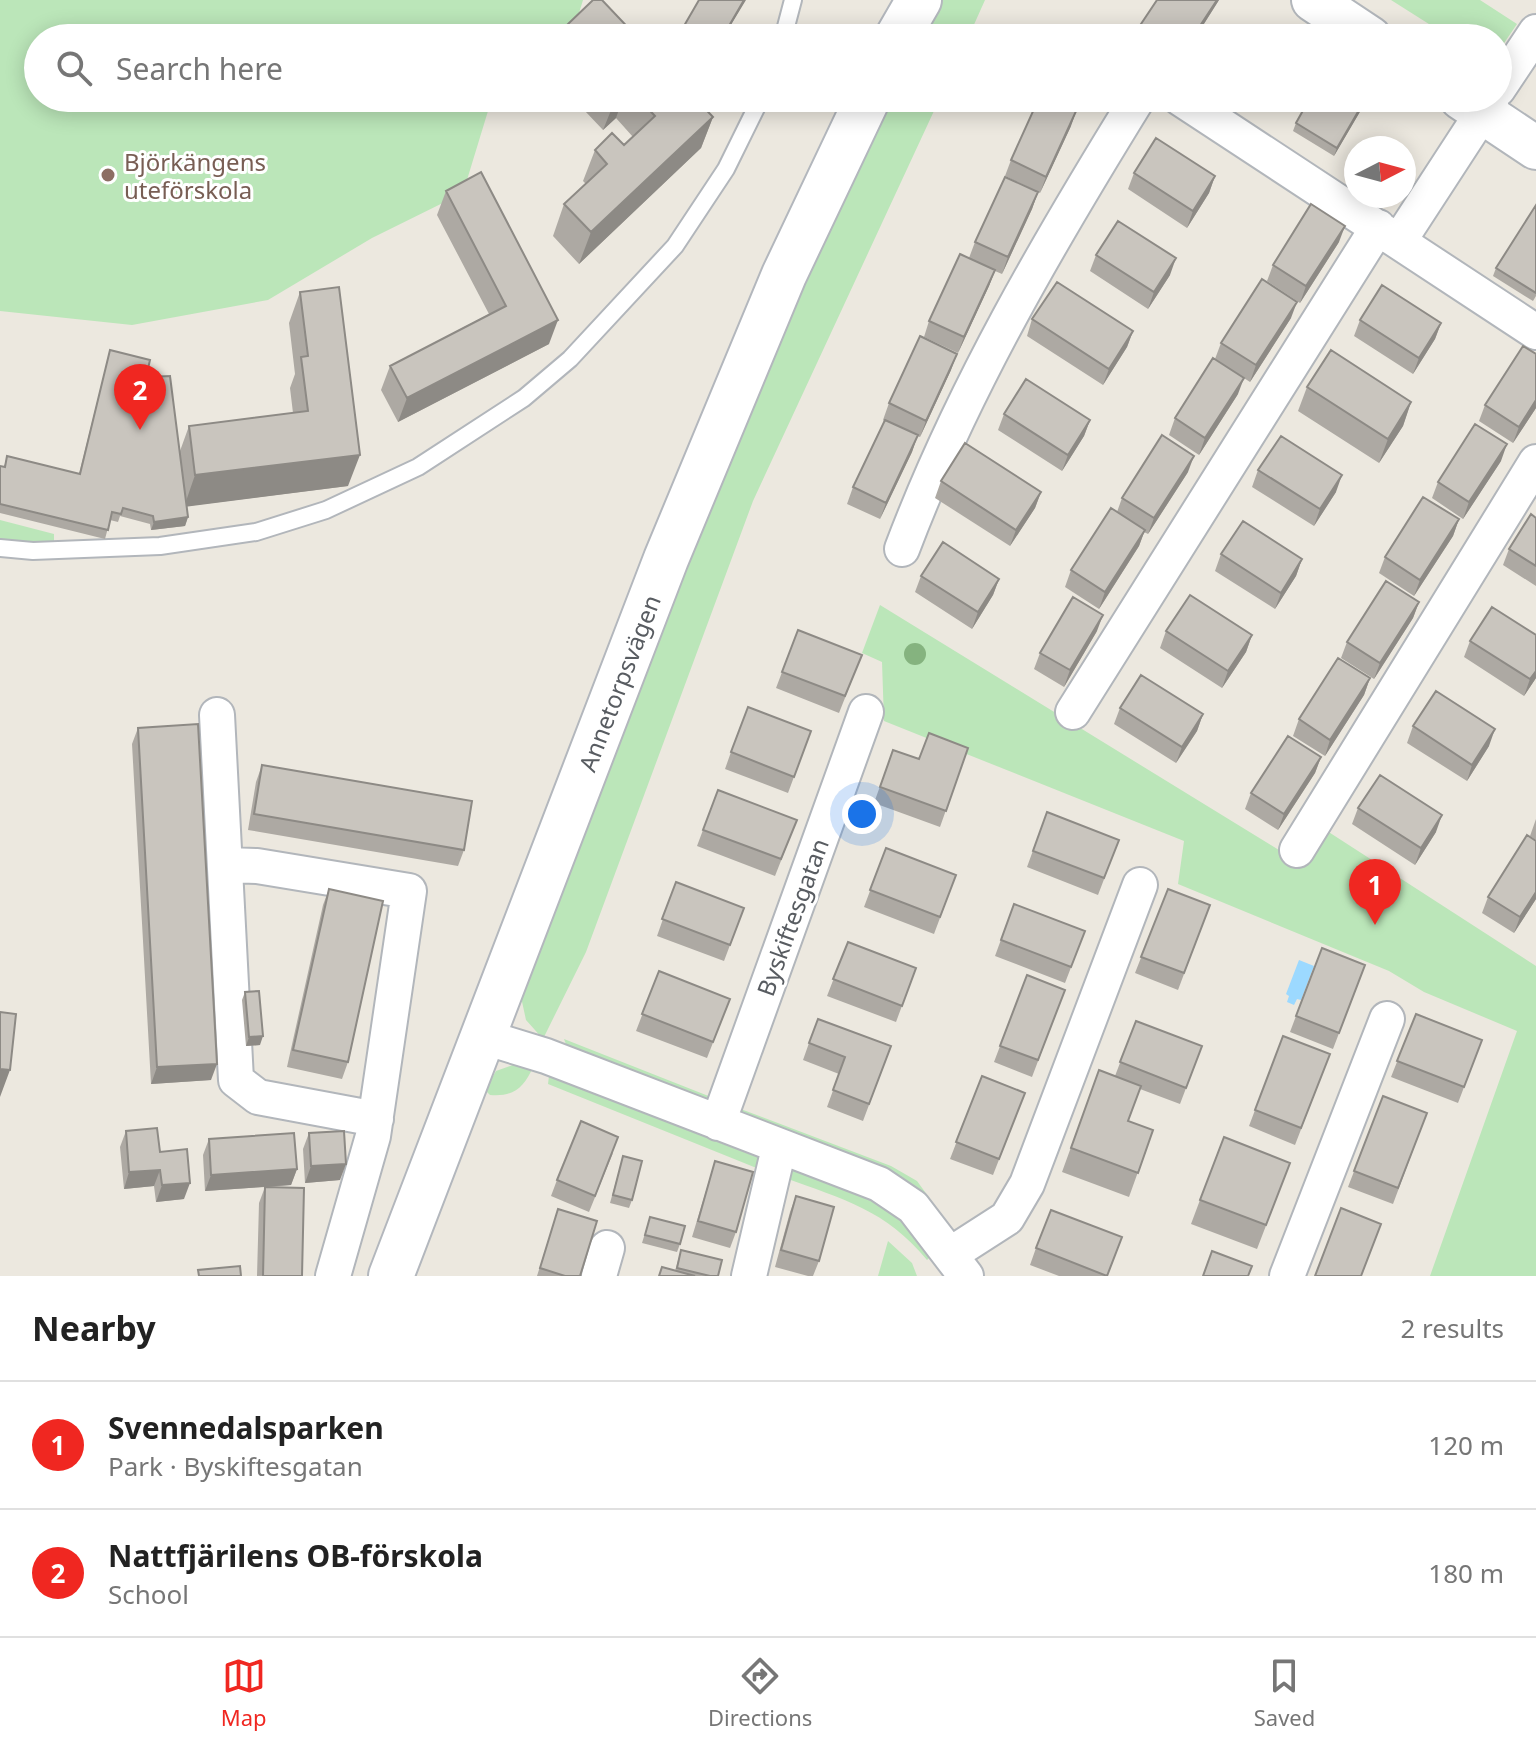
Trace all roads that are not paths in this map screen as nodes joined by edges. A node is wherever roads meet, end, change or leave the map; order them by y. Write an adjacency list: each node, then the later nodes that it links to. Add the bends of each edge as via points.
1 (793, 0): 5 (lane)
2 (906, 0): 6 (main road)
3 (919, 0): 7 (main road)
4 (1313, 0): 8 (street)
5 (787, 24)
6 (899, 24)
7 (904, 24)
8 (1349, 24)
9 (1536, 32): 10 (street)
10 (1512, 62)
11 (754, 112): 21 (lane, via 726,169 675,246 570,359 524,398 418,467 326,510 256,532 160,546)
12 (861, 112): 30 (main road, Annetorpsvägen, via 784,275 672,545)
13 (1129, 112): 22 (street, via 1003,328)
14 (1201, 112): 18 (street)
15 (1474, 112): 18 (street)
16 (1497, 112): 17 (street)
17 (1536, 148)
18 (1388, 234): 19 (street); 24 (street)
19 (1536, 332)
20 (1536, 462): 26 (street)
21 (0, 548)
22 (902, 549)
23 (866, 712): 32 (street, Byskiftesgatan)
24 (1073, 712)
25 (217, 715): 27 (street)
26 (1297, 850)
27 (227, 865): 31 (street, via 236,1080 258,1097); 31 (street, via 409,891)
28 (1140, 885): 34 (street, via 1027,1184 1007,1218)
29 (1387, 1019): 38 (street)
30 (484, 1037): 32 (street); 36 (main road, Annetorpsvägen)
31 (376, 1119): 35 (street)
32 (718, 1123): 33 (street)
33 (779, 1148): 34 (street, via 879,1184 913,1207); 37 (street)
34 (959, 1265)
35 (333, 1276)
36 (391, 1276)
37 (749, 1276)
38 (1287, 1276)

